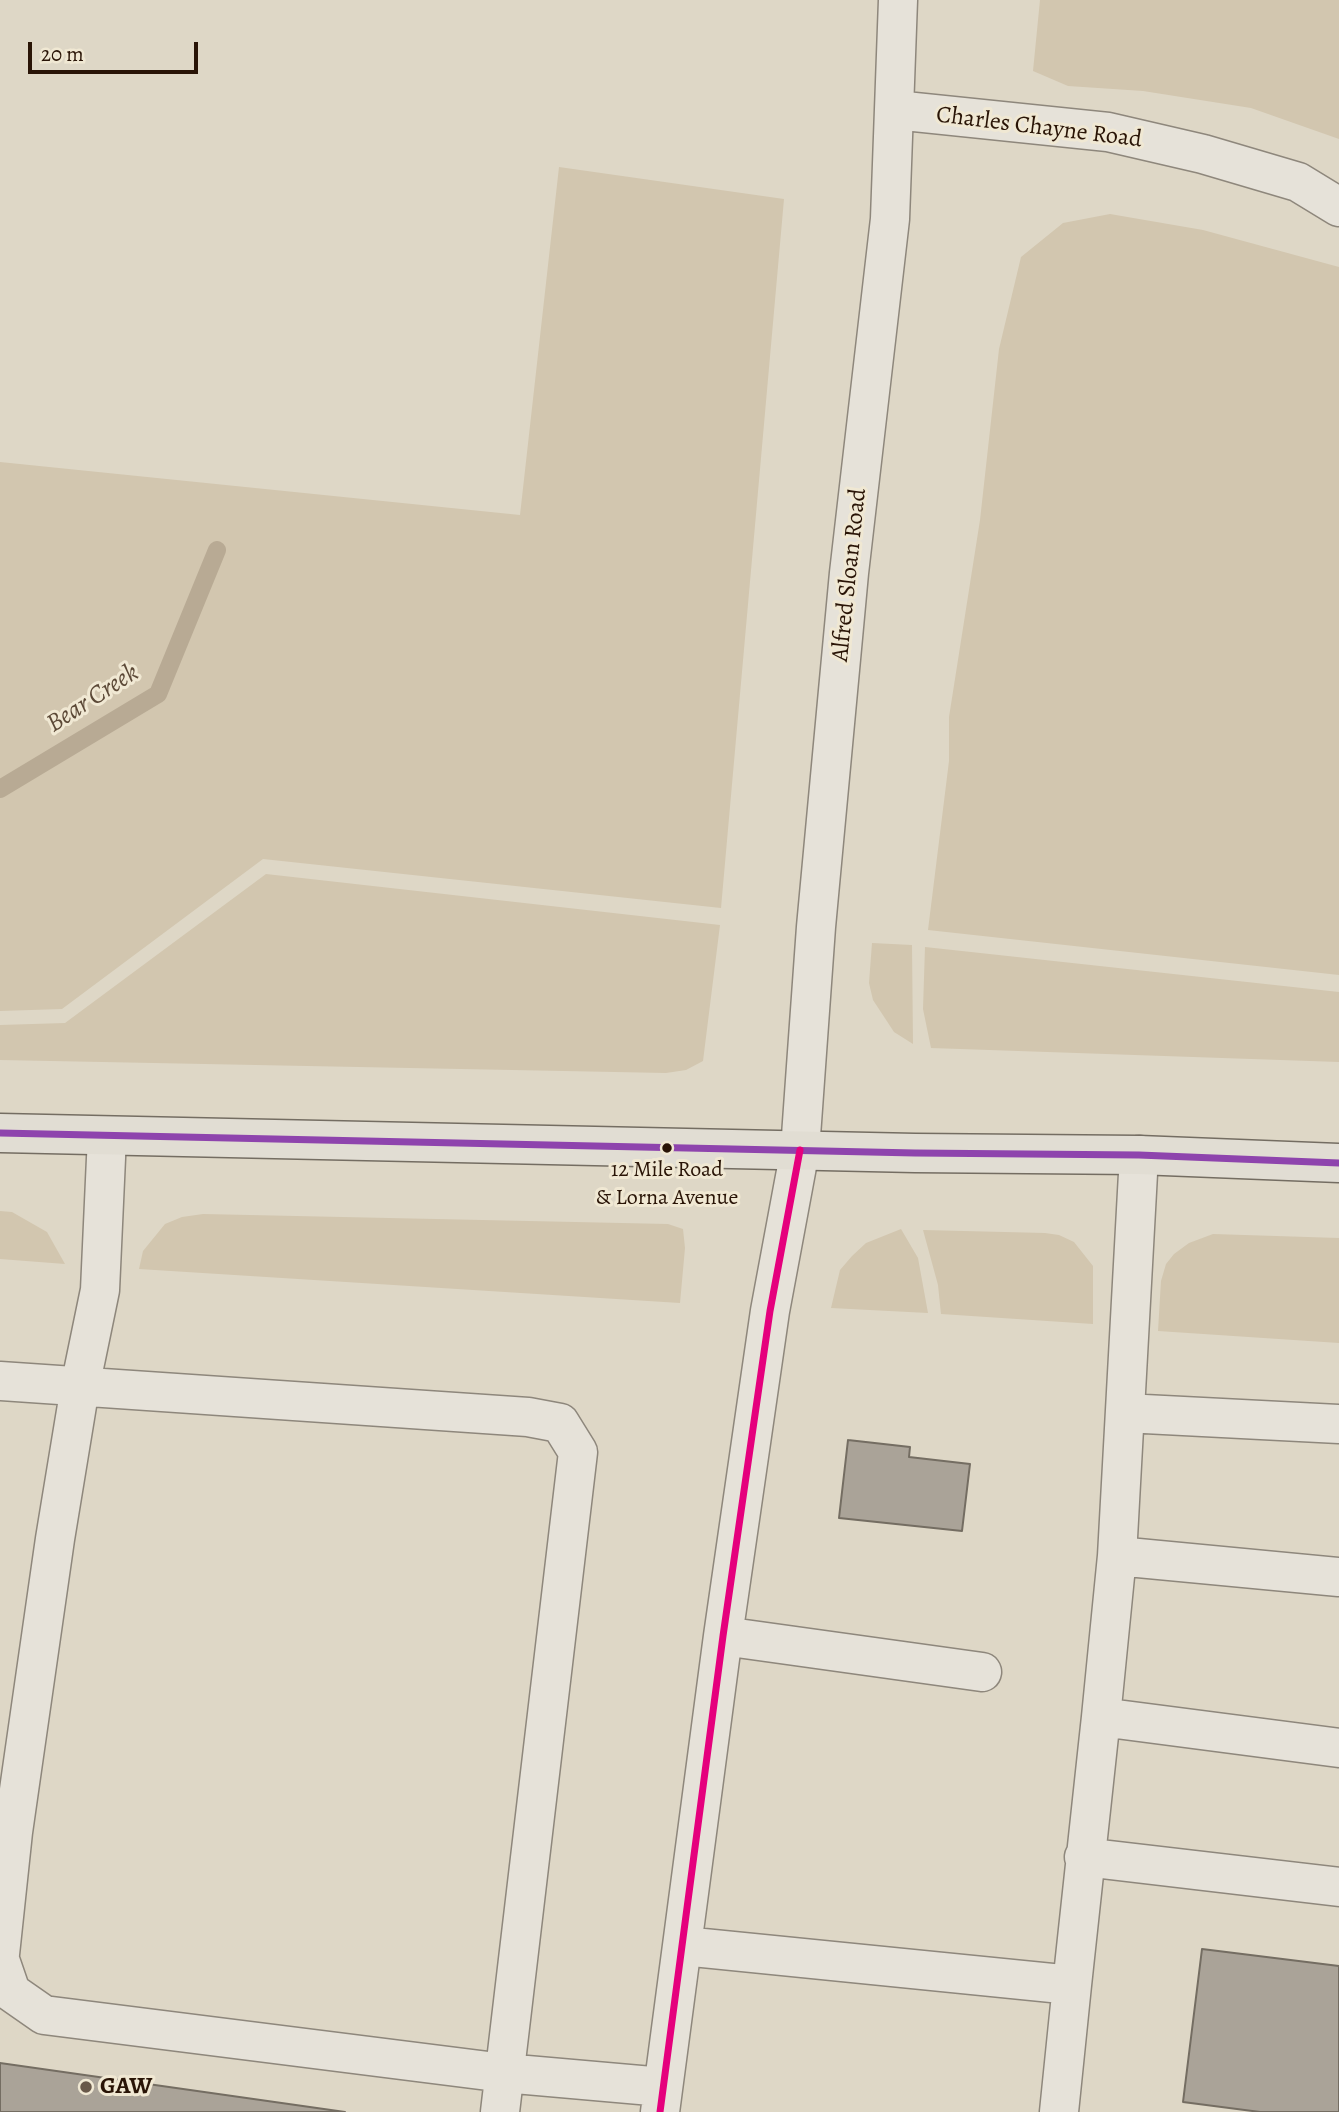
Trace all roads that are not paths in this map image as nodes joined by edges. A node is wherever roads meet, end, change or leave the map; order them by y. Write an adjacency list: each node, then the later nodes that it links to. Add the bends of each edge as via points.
1 (898, 0): 2 (street, Alfred Sloan Road)
2 (895, 110): 3 (street, Charles Chayne Road, via 1108,132 1297,182); 6 (street, Alfred Sloan Road, via 890,219 849,573)
3 (1339, 207)
4 (0, 1133): 5 (main road)
5 (107, 1136): 6 (main road); 10 (street, via 100,1290)
6 (800, 1150): 7 (main road); 15 (street, Alfred Sloan Road, via 770,1311)
7 (1139, 1155): 8 (main road); 11 (street)
8 (1339, 1163)
9 (0, 1381): 10 (street)
10 (80, 1387): 22 (street, via 13,1832); 25 (street, via 528,1417 561,1423 578,1452)
11 (1125, 1413): 12 (street); 13 (street)
12 (1339, 1424)
13 (1117, 1556): 14 (street); 17 (street)
14 (1339, 1577)
15 (723, 1636): 16 (street); 21 (street, Alfred Sloan Road)
16 (982, 1672)
17 (1101, 1717): 18 (street); 19 (street)
18 (1339, 1748)
19 (1084, 1857): 20 (street); 24 (street)
20 (1339, 1887)
21 (683, 1946): 24 (street); 26 (street, Alfred Sloan Road)
22 (0, 1954)
23 (0, 1960): 25 (street, via 11,1992 44,2015)
24 (1072, 1985): 28 (street)
25 (504, 2073): 26 (street); 27 (street)
26 (662, 2100)
27 (500, 2112)
28 (1059, 2112)

